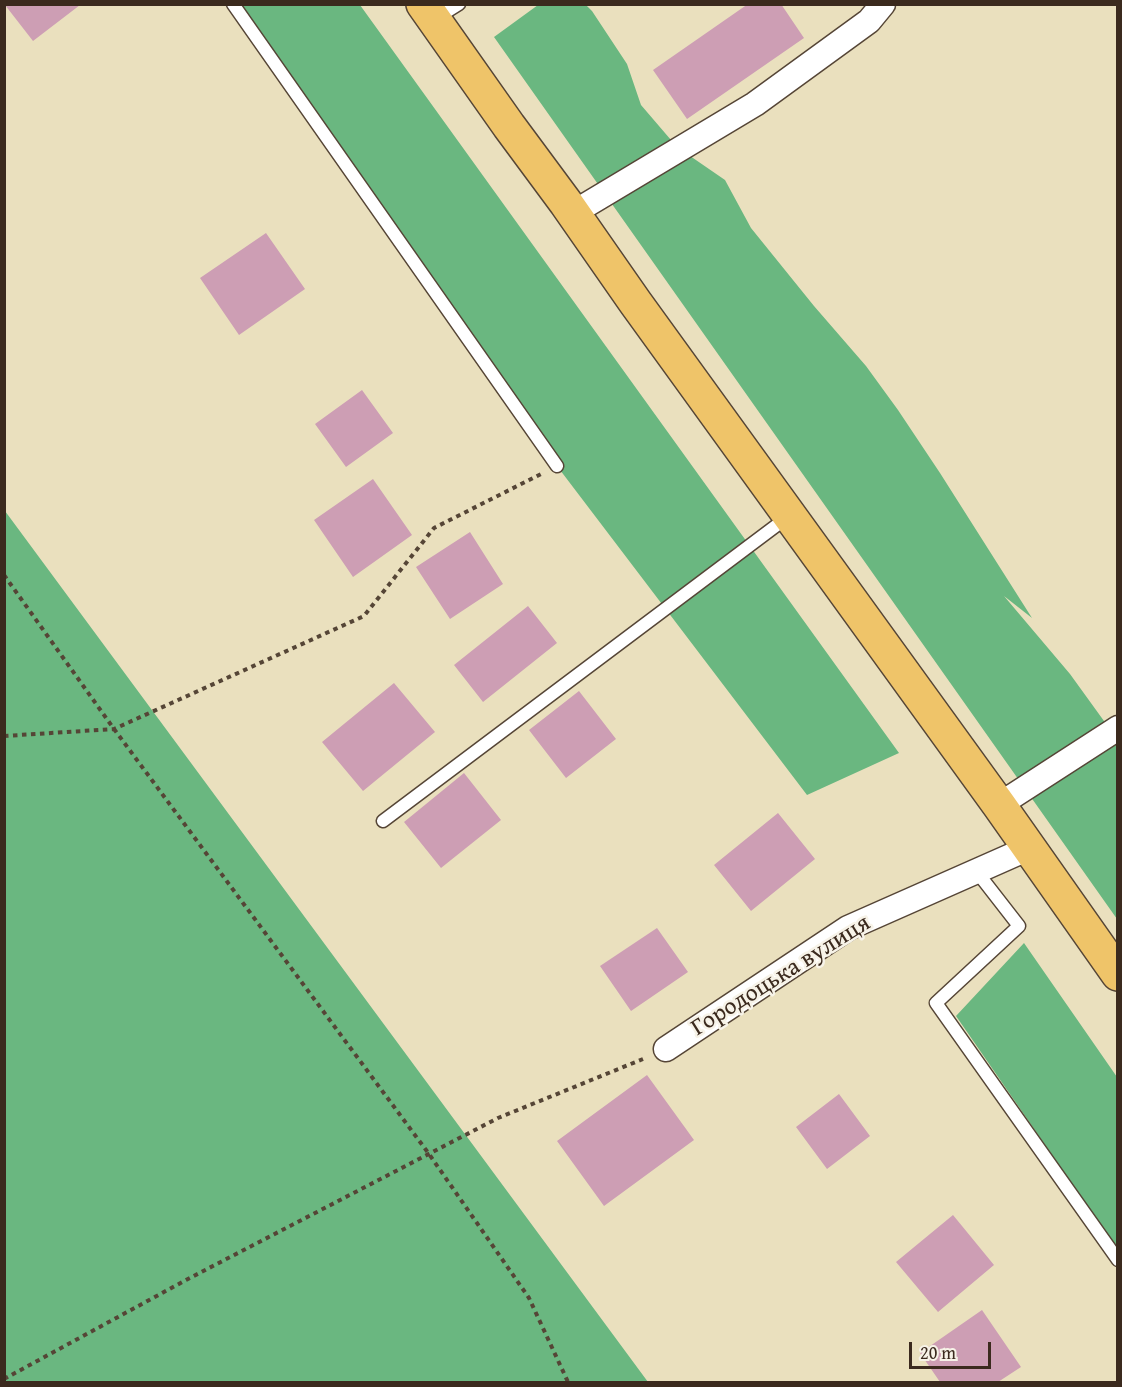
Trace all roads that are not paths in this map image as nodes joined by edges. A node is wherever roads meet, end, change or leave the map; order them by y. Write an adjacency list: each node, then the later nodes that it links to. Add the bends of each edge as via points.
1 (233, 4): 5 (lane)
2 (883, 4): 4 (street, via 869,21 755,104)
3 (439, 10): 4 (highway, via 508,126)
4 (573, 213): 6 (highway)
5 (557, 465)
6 (790, 515): 8 (highway); 9 (lane)
7 (1118, 728): 8 (street)
8 (999, 805): 10 (highway)
9 (383, 821)
10 (1029, 848): 11 (street, Городоцька вулиця); 12 (highway)
11 (977, 872): 13 (street, Городоцька вулиця, via 848,928); 14 (lane, via 1019,926 936,1003)
12 (1118, 974)
13 (666, 1049)
14 (1118, 1260)

